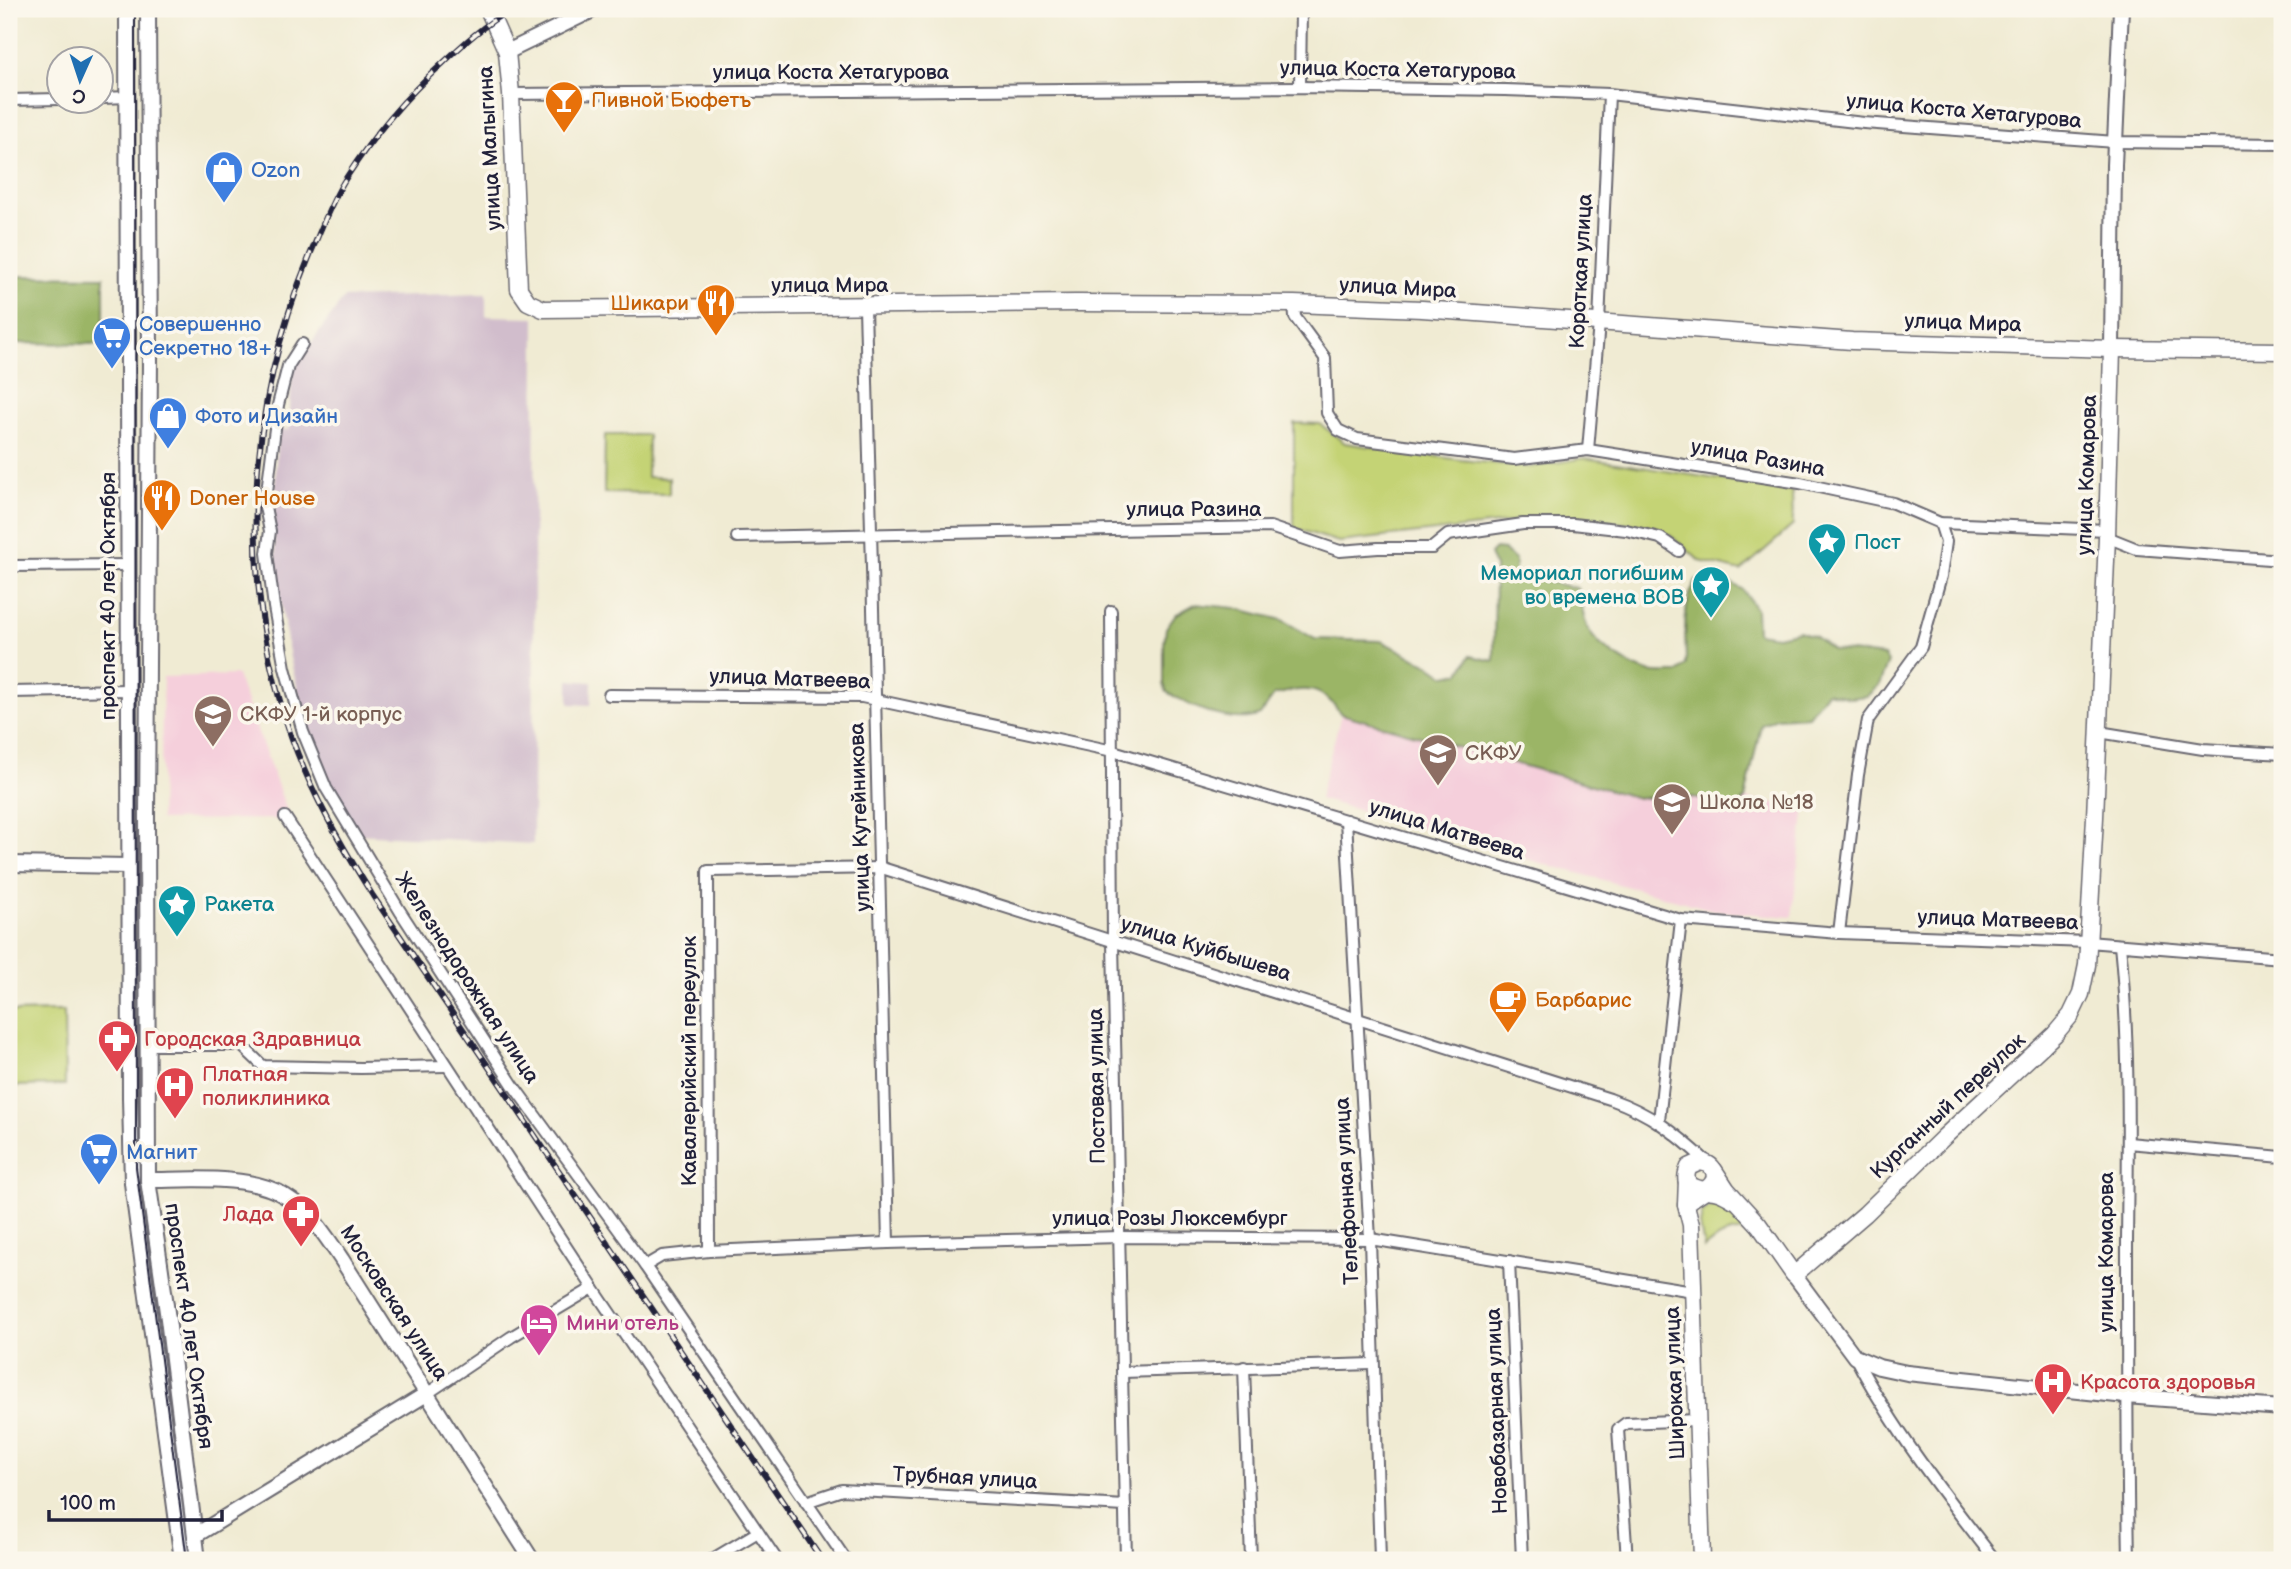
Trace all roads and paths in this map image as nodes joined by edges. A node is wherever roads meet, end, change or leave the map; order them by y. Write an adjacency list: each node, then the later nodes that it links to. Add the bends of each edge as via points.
1 (127, 9): 12 (street, проспект 40 лет Октября)
2 (148, 9): 54 (street, проспект 40 лет Октября)
3 (488, 9): 7 (main road, улица Малыгина)
4 (595, 9): 7 (street)
5 (1301, 9): 8 (street)
6 (2121, 9): 15 (street, улица Комарова)
7 (507, 52): 9 (main road, улица Малыгина)
8 (1300, 87): 9 (street, улица Коста Хетагурова); 10 (street, улица Коста Хетагурова)
9 (511, 93): 17 (main road, улица Малыгина)
10 (1609, 94): 15 (street, улица Коста Хетагурова, via 1864,122); 20 (street, Короткая улица)
11 (116, 97): 12 (street)
12 (129, 97): 31 (street, проспект 40 лет Октября)
13 (46, 99): 14 (street)
14 (9, 100)
15 (2115, 142): 16 (street, улица Коста Хетагурова); 22 (street, улица Комарова)
16 (2282, 144)
17 (519, 289): 19 (main road, улица Мира, via 528,302 543,309)
18 (1294, 303): 19 (main road, улица Мира); 20 (main road, улица Мира); 24 (street, улица Разина, via 1295,317 1325,358 1327,413 1338,430 1357,439 1514,459)
19 (865, 306): 26 (street, улица Кутейникова)
20 (1599, 323): 22 (main road, улица Мира, via 1852,341); 24 (street, Короткая улица)
21 (302, 344): 72 (street, Железнодорожная улица, via 288,366 278,405 265,507 274,607 303,732 349,829 449,987 513,1085)
22 (2112, 349): 23 (main road, улица Мира); 27 (main road, улица Комарова)
23 (2282, 351)
24 (1588, 450): 25 (street, улица Разина, via 1800,483 1894,503)
25 (1940, 523): 27 (street, улица Разина); 48 (street, via 1946,542 1941,576 1921,647 1868,720)
26 (870, 533): 28 (street, улица Разина); 29 (street, улица Разина, via 1269,527 1340,551 1432,548 1448,535 1523,524 1573,524 1660,538); 37 (street, улица Кутейникова)
27 (2107, 534): 30 (street, улица Разина, via 2137,549); 38 (main road, улица Комарова)
28 (737, 537)
29 (1679, 551)
30 (2282, 560)
31 (130, 565): 32 (street); 34 (street, проспект 40 лет Октября)
32 (9, 566)
33 (1111, 611): 39 (street, Постовая улица)
34 (129, 690): 35 (street); 44 (street, проспект 40 лет Октября)
35 (9, 692)
36 (609, 695): 37 (street, улица Матвеева)
37 (876, 700): 39 (street, улица Матвеева); 45 (street, улица Кутейникова)
38 (2099, 732): 40 (street, via 2203,749); 50 (main road, улица Комарова)
39 (1113, 751): 42 (street, улица Матвеева); 49 (street, Постовая улица)
40 (2282, 754)
41 (285, 817): 55 (street)
42 (1346, 820): 47 (street, улица Матвеева); 53 (street, Телефонная улица)
43 (9, 864): 44 (street)
44 (129, 866): 63 (street, проспект 40 лет Октября)
45 (882, 868): 46 (street, улица Куйбышева); 49 (street, улица Куйбышева); 69 (street, улица Кутейникова)
46 (708, 871): 70 (street, Кавалерийский переулок)
47 (1681, 920): 48 (street, улица Матвеева); 56 (street)
48 (1839, 933): 50 (street, улица Матвеева)
49 (1113, 942): 53 (street, улица Куйбышева); 67 (street, Постовая улица)
50 (2088, 943): 51 (street, улица Матвеева); 73 (main road, Курганный переулок, via 2081,994 2055,1034)
51 (2120, 945): 52 (street, улица Матвеева); 58 (street, улица Комарова)
52 (2282, 958)
53 (1357, 1017): 56 (street, улица Куйбышева, via 1610,1098); 68 (street, Телефонная улица)
54 (147, 1045): 55 (street, via 241,1045 263,1066); 62 (street, проспект 40 лет Октября)
55 (446, 1066): 74 (street)
56 (1659, 1121): 57 (street, улица Куйбышева)
57 (1677, 1137): 60 (street, улица Куйбышева); 61 (street)
58 (2128, 1143): 59 (street); 81 (street, улица Комарова)
59 (2282, 1157)
60 (1712, 1168): 61 (main road, via 1700,1162 1689,1167); 64 (main road, via 1714,1182); 65 (main road, улица Куйбышева)
61 (1687, 1176): 64 (main road, улица Куйбышева, via 1693,1188); 66 (main road, Широкая улица)
62 (148, 1180): 63 (street, проспект 40 лет Октября); 80 (street, Московская улица, via 248,1182 284,1195 314,1221 342,1259); 87 (street, проспект 40 лет Октября)
63 (132, 1183): 88 (street, проспект 40 лет Октября)
64 (1705, 1190): 65 (main road, улица Куйбышева); 66 (main road)
65 (1739, 1203): 73 (main road, улица Куйбышева)
66 (1686, 1205): 75 (main road, Широкая улица)
67 (1119, 1237): 68 (street, улица Розы Люксембург); 69 (street, улица Розы Люксембург); 79 (street, Постовая улица)
68 (1370, 1239): 71 (street, улица Розы Люксембург); 77 (street, Телефонная улица)
69 (888, 1243): 70 (street, улица Розы Люксембург)
70 (709, 1251): 72 (street, улица Розы Люксембург, via 662,1256)
71 (1509, 1261): 75 (street, улица Розы Люксембург); 97 (street, Новобазарная улица)
72 (645, 1266): 84 (street, Железнодорожная улица)
73 (1794, 1275): 76 (street)
74 (593, 1287): 80 (street); 86 (street)
75 (1693, 1291): 83 (main road, Широкая улица)
76 (1855, 1357): 81 (street, via 1907,1373); 100 (street, via 1876,1396)
77 (1373, 1364): 78 (street); 96 (street, Телефонная улица)
78 (1244, 1367): 79 (street); 95 (street)
79 (1123, 1372): 85 (street, Постовая улица)
80 (428, 1393): 87 (street); 90 (street, Московская улица)
81 (2126, 1396): 82 (street); 101 (street, улица Комарова)
82 (2282, 1408)
83 (1696, 1420): 98 (street, via 1626,1423 1618,1429); 99 (main road, Широкая улица)
84 (806, 1502): 85 (street, Трубная улица, via 842,1490); 93 (street, Железнодорожная улица)
85 (1125, 1506): 94 (street, Постовая улица)
86 (758, 1532): 91 (street); 92 (street)
87 (196, 1535): 89 (street, проспект 40 лет Октября)
88 (182, 1560)
89 (198, 1560)
90 (532, 1560)
91 (711, 1560)
92 (777, 1560)
93 (846, 1560)
94 (1126, 1560)
95 (1251, 1560)
96 (1380, 1560)
97 (1522, 1560)
98 (1628, 1560)
99 (1702, 1560)
100 (1995, 1560)
101 (2129, 1560)

